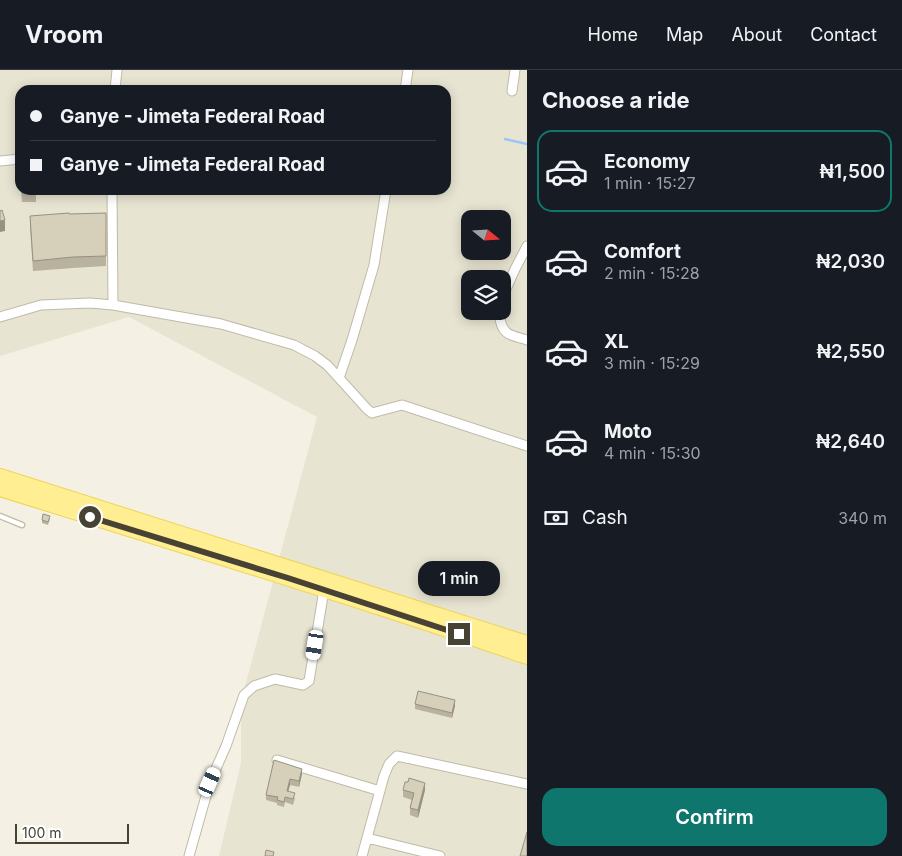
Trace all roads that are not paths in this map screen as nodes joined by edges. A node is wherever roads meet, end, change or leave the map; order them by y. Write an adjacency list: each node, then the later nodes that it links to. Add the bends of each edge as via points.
1 (117, 70): 4 (street)
2 (408, 70): 5 (street)
3 (515, 70): 6 (street)
4 (116, 85)
5 (406, 85)
6 (512, 90)
7 (15, 160): 8 (street)
8 (0, 161)
9 (112, 195): 13 (street)
10 (385, 195): 17 (street, via 374,265)
11 (527, 246): 12 (street)
12 (511, 278)
13 (113, 305): 14 (street, via 42,305); 17 (street, via 221,324 294,345 315,356)
14 (0, 317)
15 (500, 320): 16 (street, via 507,334)
16 (527, 340)
17 (340, 378): 18 (street, via 372,413 402,405)
18 (527, 446)
19 (0, 476): 24 (main road)
20 (0, 489): 23 (main road)
21 (0, 516): 22 (lane)
22 (22, 524)
23 (324, 590): 25 (main road); 30 (street, via 309,681 303,684 275,679 254,686 244,695 210,782)
24 (527, 643)
25 (527, 657)
26 (276, 760): 28 (street)
27 (527, 784): 28 (street, via 397,756 389,764)
28 (380, 791): 29 (street)
29 (367, 838): 31 (street); 32 (street)
30 (189, 856)
31 (362, 856)
32 (440, 856)

